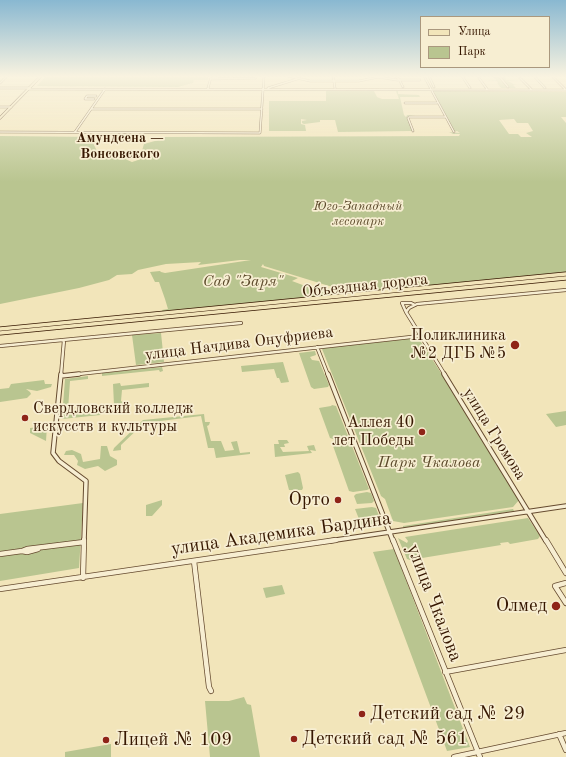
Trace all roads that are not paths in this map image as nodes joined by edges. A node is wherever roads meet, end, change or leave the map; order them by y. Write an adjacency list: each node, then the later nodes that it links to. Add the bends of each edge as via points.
1 (90, 111): 7 (street)
2 (262, 111): 7 (street, via 260,132)
3 (442, 111): 4 (street)
4 (445, 117): 5 (street, via 408,117); 8 (street)
5 (413, 131)
6 (0, 132): 7 (street)
7 (74, 132)
8 (454, 132)
9 (566, 274): 15 (main road, Объездная дорога)
10 (566, 278): 16 (main road, Объездная дорога)
11 (566, 290): 12 (street)
12 (415, 305): 13 (street); 13 (street, via 402,303)
13 (406, 312): 17 (street, улица Громова)
14 (241, 323): 18 (street)
15 (0, 329)
16 (0, 333)
17 (420, 336): 20 (street, улица Начдива Онуфриева); 23 (street, улица Громова)
18 (64, 340): 19 (street); 21 (street)
19 (0, 346)
20 (317, 347): 21 (street, улица Начдива Онуфриева); 24 (street, улица Чкалова)
21 (61, 376): 25 (street, via 53,453 59,461 86,481)
22 (566, 506): 23 (street, улица Академика Бардина)
23 (530, 512): 24 (street, улица Академика Бардина); 28 (street, улица Громова)
24 (390, 533): 27 (street, улица Академика Бардина); 34 (street, улица Чкалова)
25 (84, 542): 26 (street); 29 (street)
26 (0, 554)
27 (194, 561): 29 (street, улица Академика Бардина); 35 (street)
28 (566, 573)
29 (82, 578): 31 (street, улица Академика Бардина)
30 (566, 584): 32 (street, via 555,586)
31 (0, 589)
32 (566, 603)
33 (566, 650): 34 (street)
34 (445, 672): 39 (street, улица Чкалова)
35 (211, 691)
36 (566, 733): 37 (street)
37 (559, 734): 38 (street); 39 (street)
38 (566, 750)
39 (479, 754): 40 (street)
40 (454, 757)

